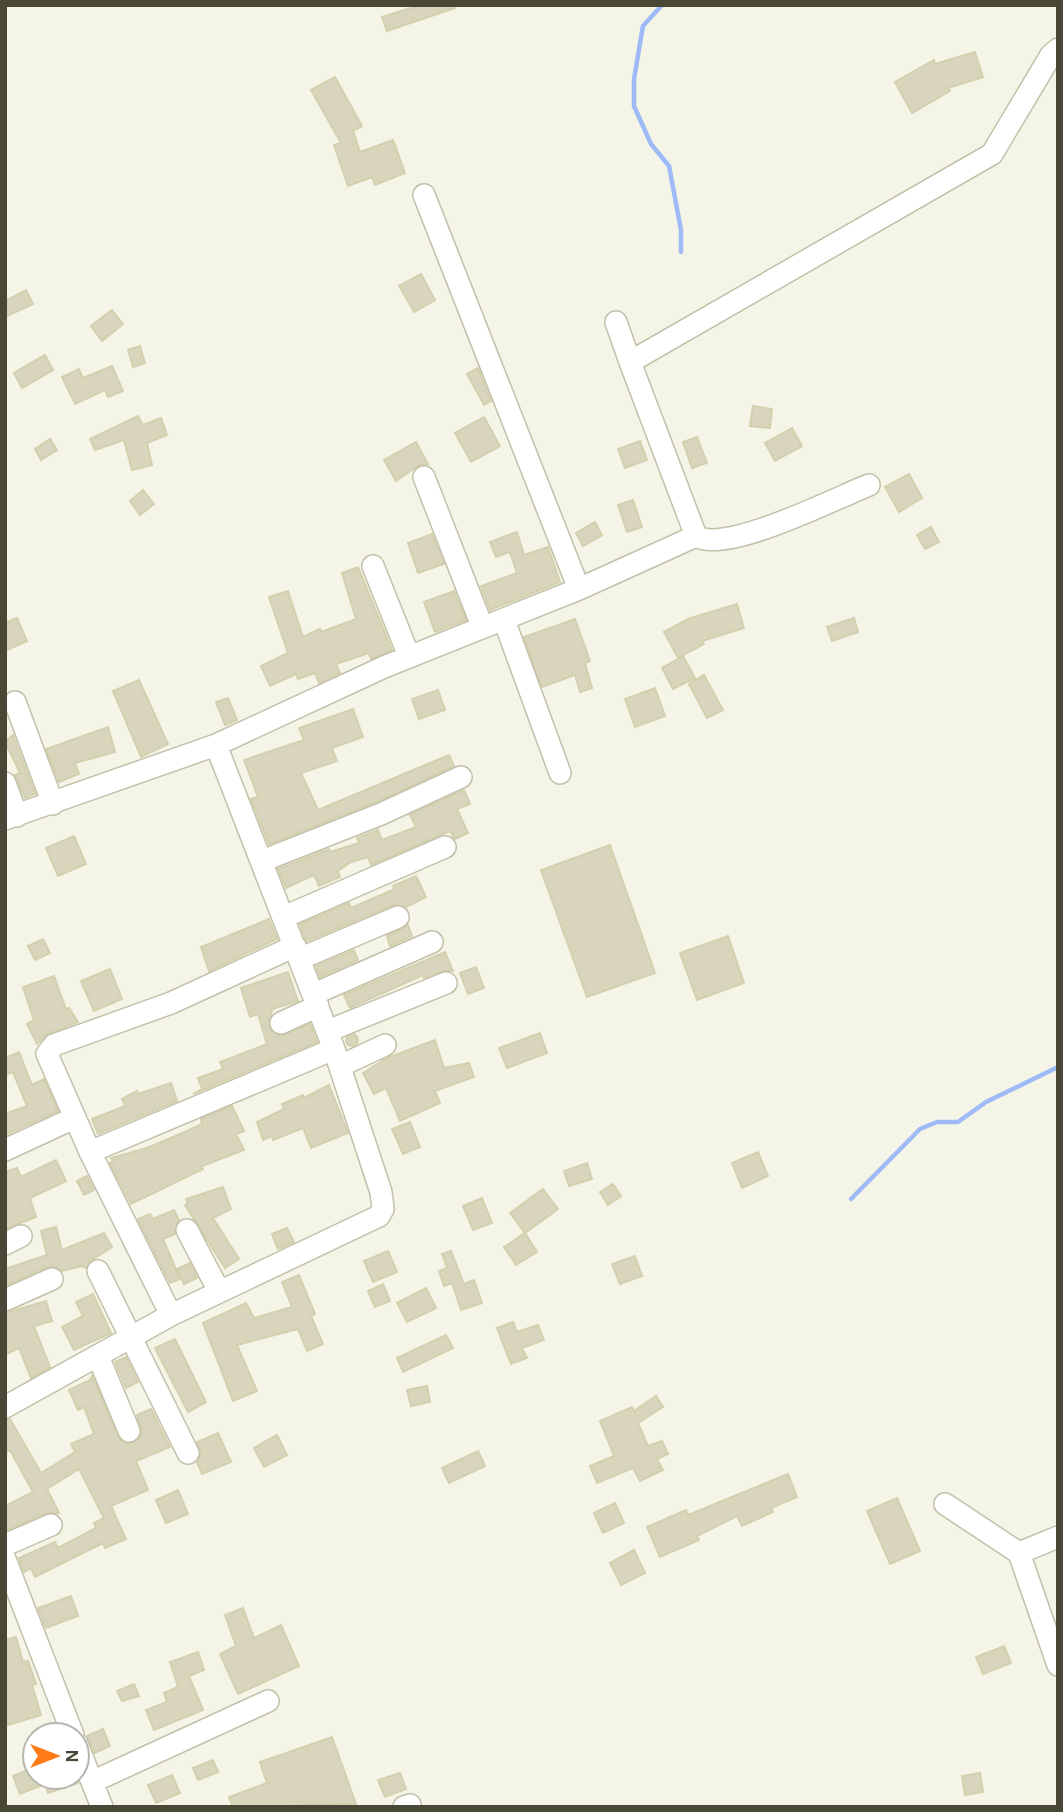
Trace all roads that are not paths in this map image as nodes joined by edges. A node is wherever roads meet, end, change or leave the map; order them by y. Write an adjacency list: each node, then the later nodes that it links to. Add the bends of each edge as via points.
1 (1058, 50): 4 (street, via 992,155)
2 (424, 195): 9 (street)
3 (616, 322): 4 (street)
4 (630, 362): 7 (street)
5 (424, 477): 11 (street)
6 (869, 485): 7 (street, via 741,537 710,542)
7 (696, 536): 9 (street)
8 (373, 566): 12 (street)
9 (579, 589): 10 (street)
10 (503, 620): 11 (street); 15 (street)
11 (482, 626): 12 (street)
12 (409, 656): 14 (street)
13 (15, 702): 18 (street)
14 (216, 745): 18 (street); 21 (street)
15 (560, 773)
16 (461, 777): 21 (street)
17 (5, 783): 19 (street)
18 (53, 804): 19 (street)
19 (11, 818)
20 (445, 847): 22 (street)
21 (262, 861): 22 (street)
22 (284, 917): 25 (street)
23 (398, 917): 25 (street)
24 (432, 942): 27 (street)
25 (297, 952): 27 (street); 31 (street, via 54,1045 47,1054)
26 (446, 983): 30 (street)
27 (316, 1000): 28 (street); 30 (street)
28 (281, 1023)
29 (385, 1045): 30 (street)
30 (334, 1049): 33 (street); 37 (street, via 383,1209 379,1216)
31 (74, 1118): 32 (street); 33 (street)
32 (5, 1150)
33 (90, 1152): 39 (street)
34 (187, 1230): 37 (street)
35 (98, 1271): 40 (street)
36 (52, 1279): 38 (street)
37 (219, 1291): 39 (street)
38 (5, 1300)
39 (170, 1315): 40 (street)
40 (132, 1336): 41 (street); 44 (street)
41 (98, 1356): 42 (street); 43 (street)
42 (5, 1407)
43 (130, 1431)
44 (188, 1453)
45 (945, 1504): 49 (street)
46 (51, 1525): 48 (street)
47 (1058, 1537): 49 (street)
48 (5, 1545)
49 (1019, 1553): 51 (street)
50 (5, 1559): 54 (street)
51 (1053, 1641): 52 (street)
52 (1058, 1664)
53 (268, 1701): 55 (street)
54 (69, 1721)
55 (92, 1782): 56 (street)
56 (102, 1807)

